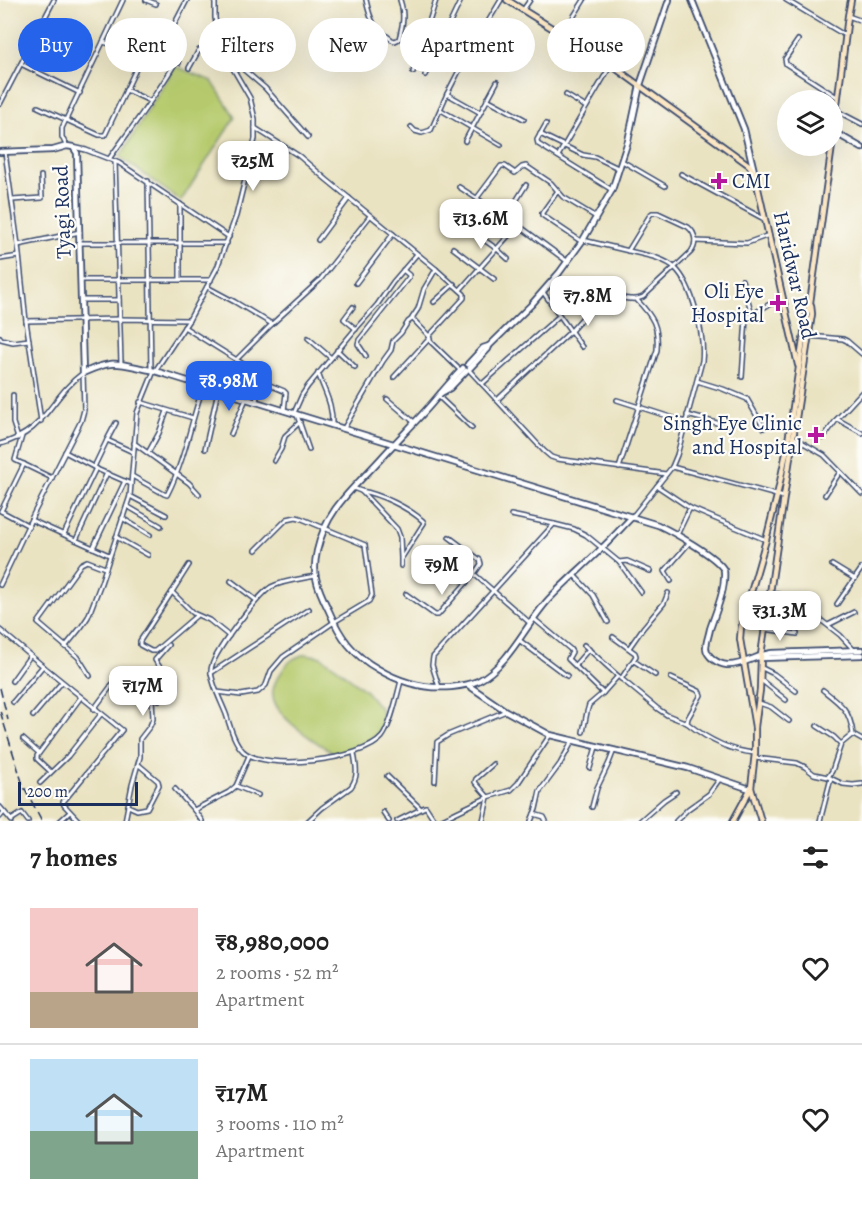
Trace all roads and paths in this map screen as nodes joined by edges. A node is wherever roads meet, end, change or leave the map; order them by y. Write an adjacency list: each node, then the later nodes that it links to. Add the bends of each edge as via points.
1 (54, 0): 21 (street)
2 (122, 0): 32 (street)
3 (146, 0): 18 (street)
4 (187, 0): 22 (street)
5 (215, 0): 23 (street)
6 (366, 0): 7 (street, via 375,27 395,41 403,23)
7 (400, 0)
8 (436, 0): 24 (street)
9 (461, 0): 25 (street)
10 (501, 0): 26 (street)
11 (507, 0): 19 (main road)
12 (530, 0): 19 (street)
13 (584, 0): 27 (street)
14 (669, 0): 47 (street)
15 (692, 0): 85 (street, via 744,129)
16 (786, 0): 30 (street)
17 (851, 0): 20 (main road)
18 (156, 3)
19 (523, 10): 29 (main road)
20 (848, 16): 28 (street); 30 (main road)
21 (45, 18)
22 (178, 18)
23 (215, 18)
24 (430, 18)
25 (453, 18)
26 (490, 18)
27 (573, 18)
28 (862, 21)
29 (547, 25)
30 (846, 36): 50 (main road)
31 (798, 40): 49 (street, via 785,59 786,64)
32 (103, 42): 51 (street)
33 (199, 50): 34 (street)
34 (189, 68)
35 (18, 70): 56 (street)
36 (37, 72): 51 (street)
37 (134, 72): 48 (street)
38 (171, 72): 55 (street)
39 (235, 72): 67 (street, via 250,98)
40 (246, 72): 70 (street)
41 (426, 72): 45 (street)
42 (458, 72): 52 (street)
43 (607, 72): 58 (street)
44 (621, 72): 47 (main road)
45 (424, 75)
46 (497, 82): 54 (street)
47 (640, 85): 82 (street); 85 (main road, via 742,159)
48 (126, 90): 55 (street); 62 (street, via 103,136)
49 (827, 90)
50 (840, 90)
51 (80, 93): 62 (street)
52 (447, 94): 59 (street); 60 (street)
53 (566, 95): 58 (street)
54 (487, 99): 60 (street); 63 (street)
55 (150, 101): 80 (street)
56 (0, 104)
57 (38, 107): 62 (street)
58 (586, 107): 74 (street)
59 (441, 110): 66 (street, via 428,132); 68 (street)
60 (479, 112): 68 (street)
61 (843, 114): 65 (street)
62 (66, 119): 75 (street, Tyagi Road, via 63,142)
63 (524, 119)
64 (546, 124): 69 (street)
65 (862, 124)
66 (411, 127)
67 (255, 128): 93 (street, via 292,151); 106 (street)
68 (471, 128): 72 (street); 73 (street)
69 (540, 134): 74 (street); 78 (street, via 537,142)
70 (309, 137)
71 (843, 137): 76 (street)
72 (465, 141)
73 (501, 145)
74 (563, 146): 78 (street); 83 (street)
75 (70, 147): 77 (street); 80 (street); 103 (street, Tyagi Road, via 77,153)
76 (862, 148)
77 (2, 152): 95 (street)
78 (558, 156): 91 (street)
79 (830, 156): 145 (main road)
80 (109, 159): 81 (street)
81 (115, 161): 87 (street); 111 (street)
82 (622, 161): 83 (street); 89 (street)
83 (620, 168): 91 (street)
84 (681, 174): 101 (street)
85 (755, 174): 101 (main road, Haridwar Road)
86 (41, 176): 95 (street, via 42,198)
87 (148, 182): 96 (street); 112 (street)
88 (526, 185): 99 (street)
89 (665, 186)
90 (459, 187): 94 (street)
91 (612, 190): 100 (street)
92 (557, 191): 94 (street, via 527,167 514,173 502,166); 100 (street); 108 (street, via 542,215)
93 (349, 198): 97 (street); 107 (street)
94 (477, 198): 99 (street)
95 (12, 200): 115 (street)
96 (180, 204): 106 (street); 113 (street)
97 (370, 216): 104 (street); 155 (street, via 320,280)
98 (453, 218): 117 (street)
99 (506, 218): 102 (street)
100 (597, 218): 108 (street)
101 (765, 220): 105 (main road, Haridwar Road)
102 (518, 225): 117 (street); 123 (street)
103 (80, 232): 110 (street, Tyagi Road); 115 (street)
104 (393, 234): 119 (street); 135 (street)
105 (769, 236): 109 (street, via 747,243); 140 (main road, Haridwar Road)
106 (229, 237): 114 (street)
107 (318, 240)
108 (583, 241): 118 (street); 123 (street)
109 (695, 241): 118 (street, via 688,226 652,213); 125 (street, via 693,249)
110 (80, 243): 111 (street); 132 (street, Tyagi Road)
111 (117, 243): 112 (street); 128 (street)
112 (148, 243): 113 (street); 129 (street)
113 (180, 243): 114 (street); 130 (street)
114 (227, 243): 133 (street)
115 (18, 245): 120 (street)
116 (453, 248): 124 (street)
117 (497, 249): 122 (street); 124 (street)
118 (628, 251): 125 (street)
119 (417, 254): 126 (street); 127 (street)
120 (19, 256): 121 (street); 154 (street)
121 (0, 259)
122 (508, 260)
123 (568, 262): 139 (street)
124 (480, 267): 131 (street); 138 (street)
125 (674, 267): 143 (street); 180 (street, via 688,287 701,330 703,354)
126 (436, 269): 136 (street); 151 (street)
127 (403, 270): 157 (street); 167 (street, via 409,277 358,342)
128 (119, 279): 129 (street); 132 (street); 142 (street)
129 (148, 279): 130 (street); 150 (street)
130 (180, 279): 133 (street)
131 (494, 279)
132 (81, 280): 141 (street, Tyagi Road)
133 (211, 280): 137 (street)
134 (742, 280): 147 (street)
135 (356, 283)
136 (454, 284): 138 (street); 144 (street)
137 (207, 287): 153 (street); 155 (street)
138 (460, 290): 162 (street, via 464,298)
139 (543, 292): 148 (street); 172 (street)
140 (784, 299): 147 (street); 173 (main road, Haridwar Road)
141 (82, 300): 142 (street); 152 (street, Tyagi Road)
142 (119, 300): 149 (street)
143 (638, 300): 158 (street, via 600,298); 193 (street, via 656,324 658,342)
144 (434, 302)
145 (810, 303): 159 (main road); 173 (main road)
146 (353, 307): 157 (street, via 344,319)
147 (752, 314): 178 (street, via 745,319)
148 (559, 316): 158 (street); 181 (street)
149 (120, 319): 150 (street); 152 (street); 170 (street)
150 (149, 319): 153 (street); 174 (street)
151 (412, 319): 162 (street); 209 (street, via 393,340 390,352)
152 (82, 320): 154 (street); 175 (street, Tyagi Road)
153 (189, 320): 156 (street)
154 (26, 321): 163 (street)
155 (272, 324): 169 (street)
156 (184, 327): 169 (street); 174 (street)
157 (356, 329): 165 (street)
158 (571, 331): 164 (street); 189 (street)
159 (809, 336): 166 (street, via 847,340); 173 (main road)
160 (0, 337): 163 (street, via 13,342)
161 (308, 338): 168 (street)
162 (429, 338): 172 (street); 177 (street)
163 (29, 340): 200 (street)
164 (582, 347)
165 (337, 350): 168 (street); 171 (street)
166 (862, 354)
167 (366, 357)
168 (331, 358): 176 (street)
169 (236, 360): 179 (street)
170 (121, 363): 174 (street); 175 (street)
171 (355, 367)
172 (466, 368): 181 (street); 185 (street)
173 (801, 370): 212 (main road, Haridwar Road)
174 (153, 371): 182 (street); 191 (street)
175 (83, 373): 200 (street); 221 (street, via 83,415)
176 (318, 373): 196 (street, via 305,390); 205 (street, via 331,405)
177 (394, 377)
178 (742, 377)
179 (261, 380): 192 (street); 195 (street, via 286,393)
180 (697, 381): 197 (street); 208 (street, via 747,399)
181 (482, 384): 189 (street)
182 (204, 386): 183 (street); 198 (street)
183 (218, 391): 187 (street); 219 (street)
184 (862, 392): 199 (street)
185 (440, 394): 202 (street); 207 (street)
186 (13, 395): 213 (street, via 13,426)
187 (246, 399): 192 (street); 211 (street)
188 (387, 399): 202 (street)
189 (497, 400): 228 (street, via 551,457)
190 (617, 400): 193 (street)
191 (140, 402): 194 (street); 216 (street)
192 (256, 402): 195 (street)
193 (639, 407): 203 (street); 228 (street)
194 (167, 411): 198 (street); 223 (street)
195 (284, 411): 196 (street)
196 (296, 414): 201 (street); 205 (street)
197 (687, 415): 203 (street); 206 (street)
198 (193, 418): 231 (street)
199 (837, 419): 210 (street); 214 (street)
200 (41, 421): 213 (street)
201 (300, 422): 220 (street); 224 (street, via 285,436)
202 (414, 422): 218 (street)
203 (686, 422): 226 (street)
204 (116, 423): 215 (street)
205 (332, 425): 209 (street)
206 (728, 426)
207 (472, 428)
208 (764, 428)
209 (344, 429): 218 (street)
210 (862, 433)
211 (231, 434)
212 (791, 436): 229 (street, via 824,455); 242 (main road); 245 (main road)
213 (20, 437): 217 (street); 225 (street, via 15,460)
214 (823, 438)
215 (107, 440): 222 (street); 227 (street)
216 (134, 443): 222 (street); 223 (street)
217 (0, 444)
218 (394, 444): 238 (street); 251 (street)
219 (205, 449)
220 (309, 450)
221 (65, 452): 227 (street); 234 (street)
222 (134, 452): 233 (street)
223 (148, 453): 231 (street)
224 (274, 461)
225 (25, 464): 234 (street); 248 (street)
226 (672, 467): 232 (street); 242 (street)
227 (95, 468): 230 (street); 258 (street)
228 (618, 469): 232 (street)
229 (840, 472): 241 (street); 243 (street)
230 (107, 473): 235 (street); 263 (street)
231 (178, 474): 233 (street, via 167,495); 240 (street)
232 (666, 474): 237 (street)
233 (132, 476): 236 (street)
234 (52, 478): 253 (street)
235 (125, 481): 236 (street); 266 (street)
236 (131, 484): 244 (street)
237 (657, 486): 247 (street); 251 (street)
238 (353, 488): 239 (street); 257 (street, via 335,507)
239 (361, 491): 271 (street, via 397,529); 271 (street, via 387,500 423,521)
240 (199, 494)
241 (862, 494)
242 (777, 495): 245 (street); 264 (main road)
243 (825, 495)
244 (130, 496): 246 (street); 250 (street)
245 (784, 497): 289 (main road)
246 (127, 506): 252 (street); 256 (street)
247 (690, 508): 260 (street); 264 (street)
248 (0, 511): 255 (street)
249 (511, 514): 254 (street)
250 (166, 515)
251 (633, 516): 260 (street); 267 (street)
252 (122, 519): 259 (street); 261 (street)
253 (31, 520): 255 (street); 258 (street)
254 (554, 524): 267 (street, via 580,532); 286 (street)
255 (29, 526): 285 (street)
256 (160, 526)
257 (324, 527): 268 (street, via 291,517); 281 (street); 298 (street, via 365,545 372,592 369,601)
258 (64, 535): 263 (street)
259 (150, 535)
260 (677, 535): 265 (street)
261 (116, 537): 269 (street); 270 (street)
262 (449, 537): 279 (street, via 480,560)
263 (76, 540): 266 (street)
264 (766, 540): 317 (main road, via 741,627)
265 (689, 543): 284 (street, via 665,571); 317 (street, via 724,570 708,654 723,665)
266 (93, 548): 269 (street)
267 (602, 549): 272 (street); 280 (street)
268 (256, 550)
269 (110, 555): 276 (street)
270 (148, 555)
271 (401, 559): 275 (street)
272 (620, 562): 278 (street); 288 (street)
273 (189, 565): 287 (street)
274 (832, 565): 282 (street)
275 (401, 566)
276 (105, 568): 309 (street, via 85,622); 309 (street, via 87,561 81,564 38,621)
277 (862, 568): 282 (street)
278 (650, 571)
279 (474, 574): 286 (street); 291 (street, via 438,615)
280 (574, 575): 297 (street); 299 (street, via 591,593)
281 (315, 576): 292 (street, via 280,583); 298 (street)
282 (855, 579): 293 (street)
283 (231, 581): 292 (street)
284 (671, 581)
285 (0, 585)
286 (494, 590): 297 (street); 334 (street, via 432,660)
287 (172, 592): 296 (street); 296 (street, via 140,645 155,651)
288 (641, 592)
289 (771, 592): 300 (street, via 794,599); 301 (main road)
290 (668, 593): 310 (street)
291 (406, 594)
292 (256, 600): 304 (street)
293 (837, 604)
294 (309, 609): 321 (street)
295 (854, 612): 300 (street)
296 (196, 616): 304 (street, via 209,620)
297 (532, 620): 306 (street); 318 (street, via 570,649 568,659)
298 (334, 622): 330 (street, via 359,657); 337 (street, via 284,657 258,692)
299 (608, 622)
300 (828, 625): 312 (street)
301 (765, 629): 303 (street); 315 (main road)
302 (0, 630): 314 (street)
303 (797, 634)
304 (229, 636): 321 (street, via 213,660)
305 (613, 637): 310 (street)
306 (519, 640): 325 (street); 332 (street, via 497,666)
307 (168, 645): 339 (street, via 155,660 166,673 170,689 162,698)
308 (584, 645): 311 (street)
309 (65, 647): 324 (street)
310 (629, 648): 316 (street, via 636,654)
311 (589, 649): 318 (street); 326 (street)
312 (854, 650): 313 (street); 315 (street)
313 (862, 651): 315 (street)
314 (30, 656): 319 (street); 329 (street)
315 (760, 657): 317 (street); 320 (main road)
316 (634, 661): 323 (street); 326 (street)
317 (744, 662): 351 (main road)
318 (575, 665): 338 (street)
319 (43, 666): 331 (street); 342 (street)
320 (762, 668): 328 (main road); 336 (street)
321 (211, 673): 337 (street)
322 (120, 674): 333 (street)
323 (655, 675)
324 (90, 676)
325 (567, 676)
326 (620, 677): 338 (street); 349 (street, via 658,709)
327 (671, 678): 349 (street, via 701,694)
328 (761, 680): 341 (street); 343 (main road)
329 (12, 681)
330 (401, 681): 334 (street); 362 (street, via 384,733 375,744)
331 (62, 682): 340 (street); 347 (street)
332 (468, 685): 334 (street); 345 (street)
333 (111, 686): 339 (street); 344 (street)
334 (440, 688)
335 (823, 690): 353 (street, via 848,714)
336 (796, 691)
337 (217, 692): 363 (street, via 239,747)
338 (603, 693): 352 (street, via 587,708)
339 (153, 697): 366 (street, via 153,719 140,739)
340 (81, 698): 344 (street); 361 (street)
341 (786, 700)
342 (13, 702)
343 (759, 703): 348 (street); 351 (main road)
344 (94, 709): 346 (street)
345 (506, 711): 354 (street); 372 (street, via 437,742)
346 (101, 714): 368 (street); 387 (street, via 122,730 63,802)
347 (33, 716)
348 (789, 721)
349 (687, 723): 364 (street, via 717,743)
350 (817, 726): 358 (street)
351 (755, 727): 364 (main road)
352 (583, 732)
353 (853, 734): 357 (street); 358 (street)
354 (550, 735): 356 (street); 380 (street, via 515,787)
355 (23, 739): 361 (street)
356 (573, 740): 359 (street); 389 (street, via 540,791)
357 (862, 740)
358 (842, 744): 371 (street)
359 (597, 745): 360 (street); 367 (street)
360 (614, 749): 370 (street); 383 (street)
361 (39, 753): 368 (street, via 38,759)
362 (354, 753): 363 (street, via 307,761); 399 (street, via 354,783)
363 (249, 756): 375 (street)
364 (755, 756): 371 (street, via 797,763); 376 (main road)
365 (492, 764): 380 (street, via 475,782)
366 (138, 765): 381 (street); 381 (street, via 159,785 147,808 136,810)
367 (590, 768)
368 (51, 772): 373 (street)
369 (387, 776): 384 (street)
370 (720, 778): 376 (street); 392 (street, via 709,794)
371 (830, 778): 374 (street, via 849,785); 410 (street)
372 (435, 781)
373 (40, 783)
374 (862, 784)
375 (236, 786): 379 (street); 385 (street)
376 (750, 788): 408 (main road); 409 (main road)
377 (175, 789): 385 (street)
378 (676, 792): 390 (street)
379 (258, 795)
380 (488, 797): 402 (street); 403 (street)
381 (128, 806): 397 (street)
382 (0, 807): 386 (street)
383 (592, 807)
384 (420, 808): 401 (street); 402 (street, via 426,807)
385 (194, 810): 398 (street)
386 (4, 812): 391 (street); 393 (street)
387 (70, 812): 395 (street); 396 (street)
388 (383, 812): 400 (street)
389 (534, 813): 404 (street); 405 (street)
390 (646, 815): 406 (street); 407 (street)
391 (0, 817)
392 (679, 820)
393 (12, 821): 394 (street, via 22,813)
394 (28, 821)
395 (60, 821)
396 (78, 821)
397 (125, 821)
398 (202, 821)
399 (308, 821)
400 (389, 821)
401 (397, 821)
402 (436, 821)
403 (483, 821)
404 (531, 821)
405 (546, 821)
406 (640, 821)
407 (647, 821)
408 (733, 821)
409 (761, 821)
410 (820, 821)

